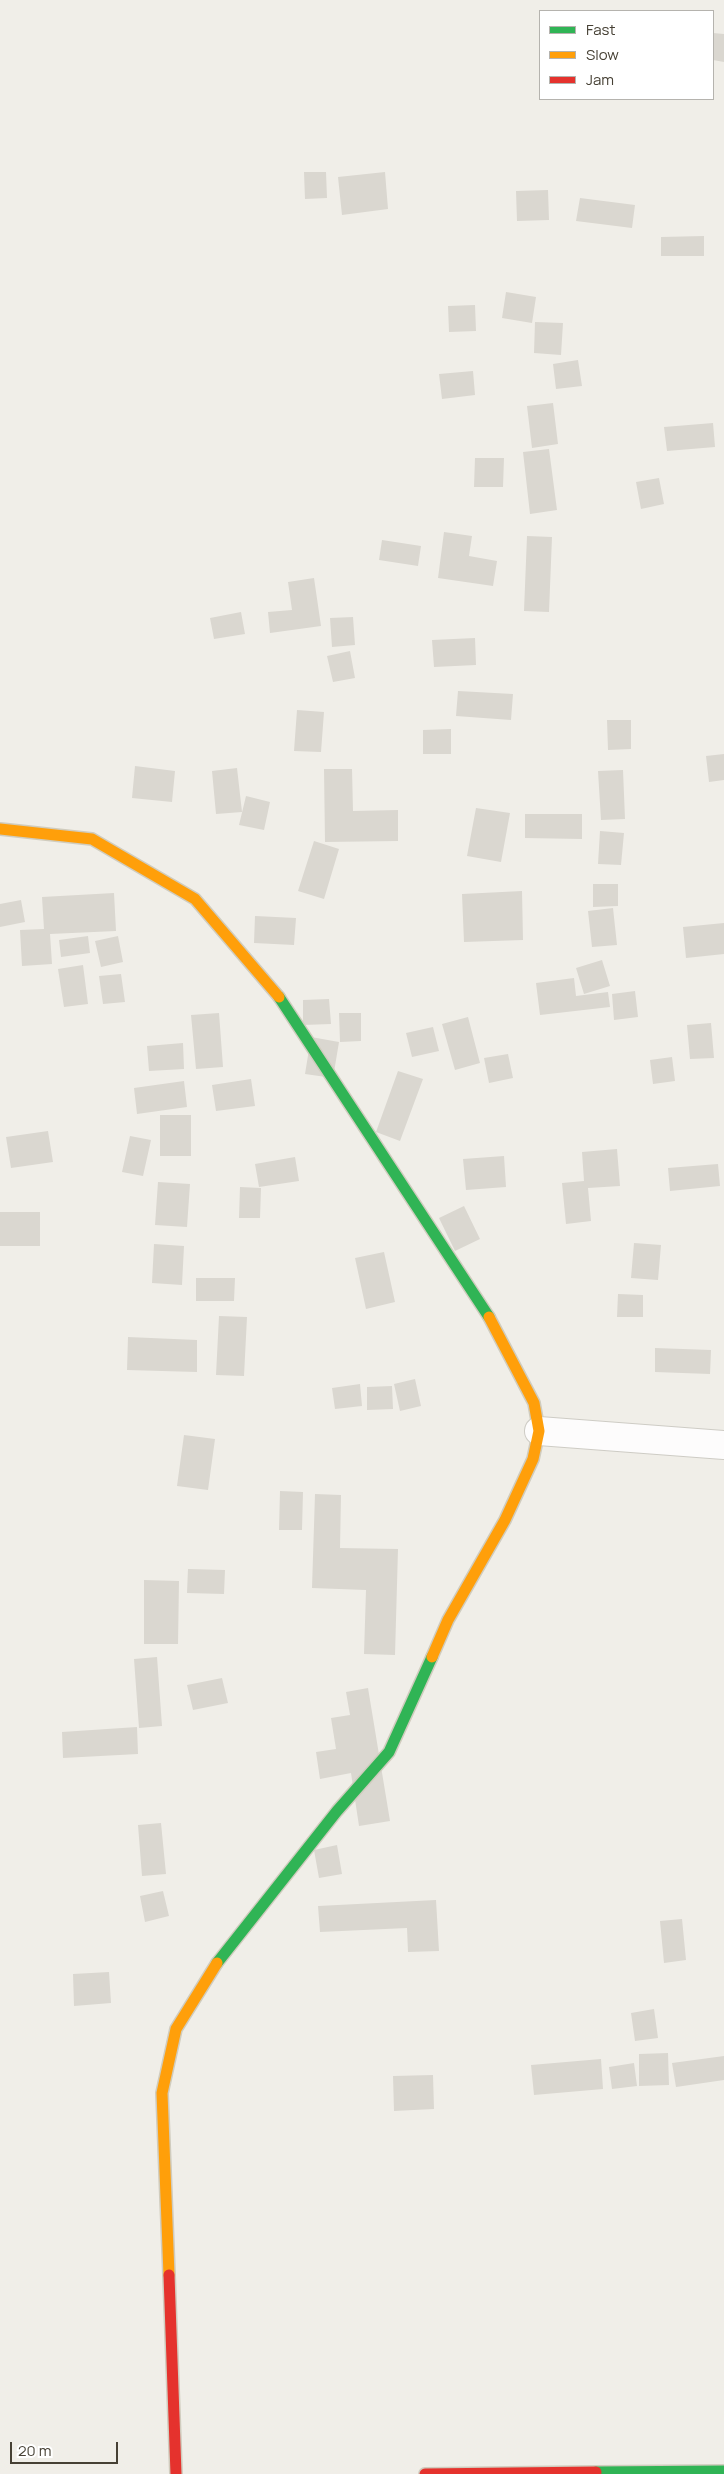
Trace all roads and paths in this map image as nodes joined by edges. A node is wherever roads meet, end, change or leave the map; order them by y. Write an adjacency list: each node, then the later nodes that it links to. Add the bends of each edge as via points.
1 (0, 830): 2 (street, via 92,839 195,898 285,1004 486,1310 534,1403)
2 (539, 1431): 3 (street); 5 (street, via 532,1459 505,1520 448,1620 389,1752 337,1811 208,1974 176,2029 162,2093)
3 (724, 1445)
4 (724, 2471): 6 (street)
5 (176, 2474)
6 (425, 2474)

